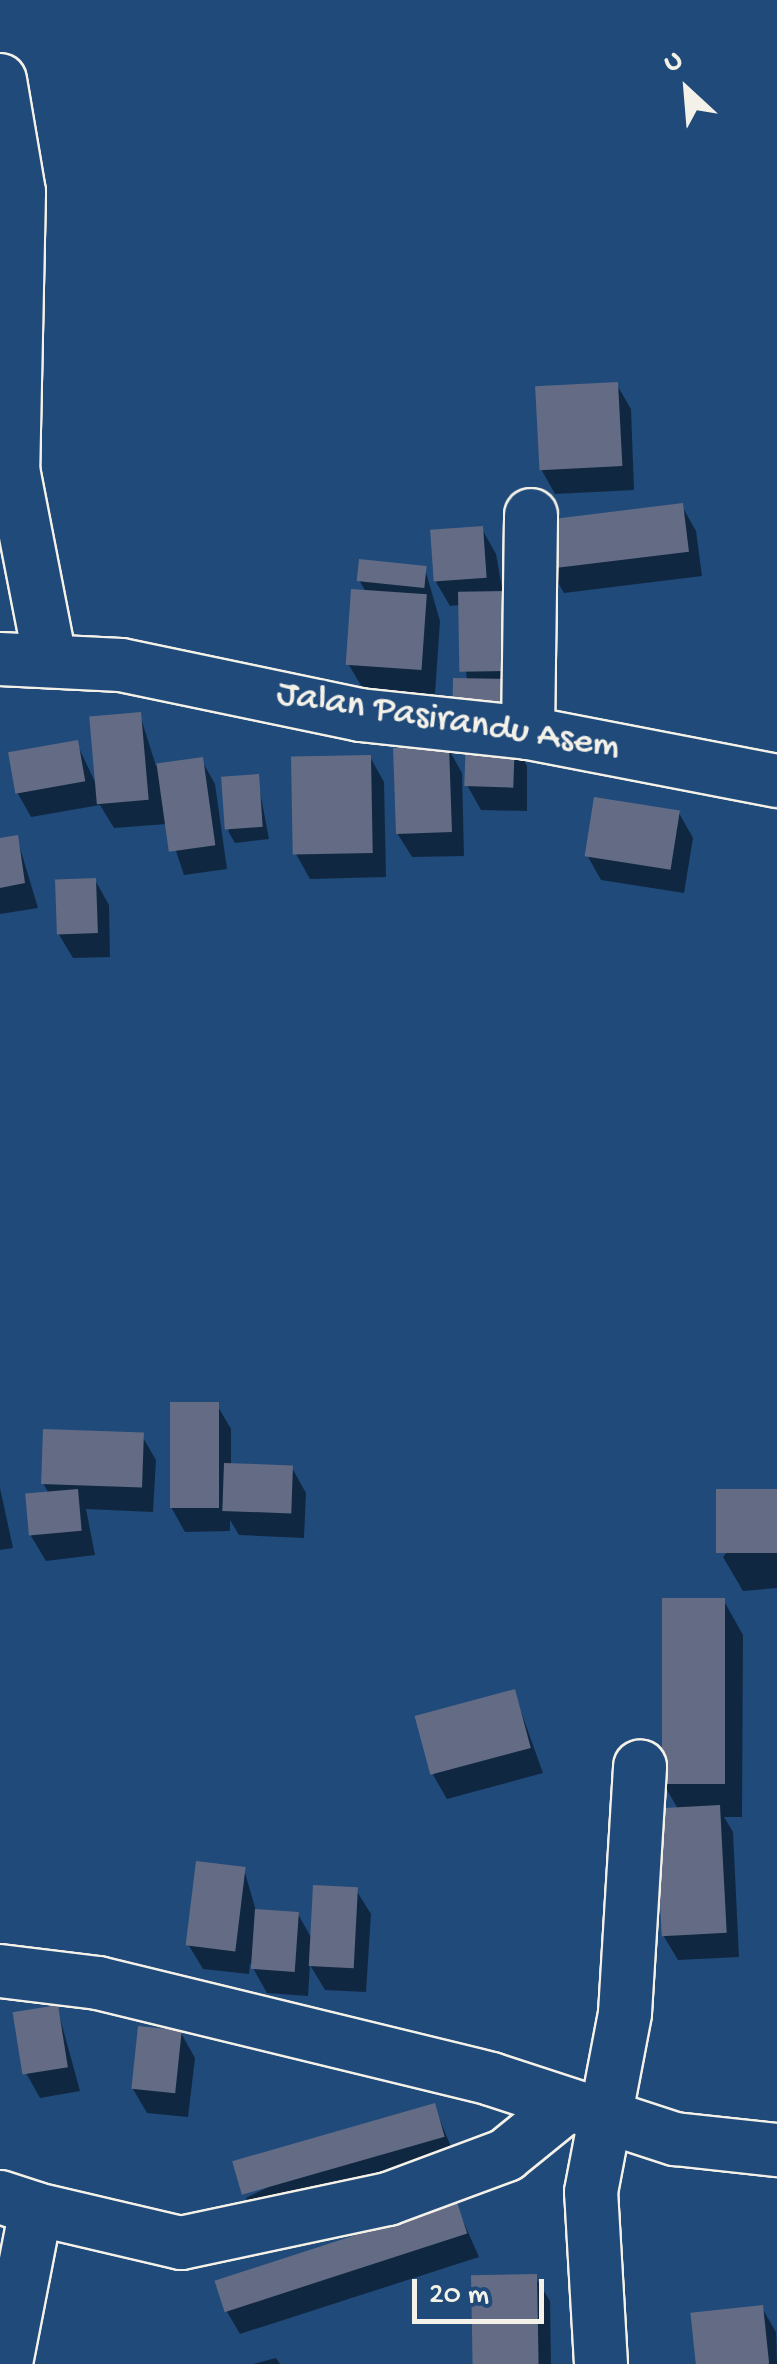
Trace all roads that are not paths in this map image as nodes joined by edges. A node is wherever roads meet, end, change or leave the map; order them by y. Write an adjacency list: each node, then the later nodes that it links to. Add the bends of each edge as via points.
1 (0, 80): 3 (street, via 19,192 14,482)
2 (531, 515): 4 (street)
3 (25, 657): 4 (street, Jalan Pasirandu Asem, via 360,716)
4 (528, 733): 5 (street, Jalan Pasirandu Asem)
5 (777, 781)
6 (640, 1766): 8 (street)
7 (0, 1970): 8 (street, via 152,1994 491,2078)
8 (588, 2114): 9 (street); 10 (street, via 388,2199 182,2243); 12 (street)
9 (777, 2150)
10 (18, 2203): 11 (street)
11 (6, 2364)
12 (601, 2364)

